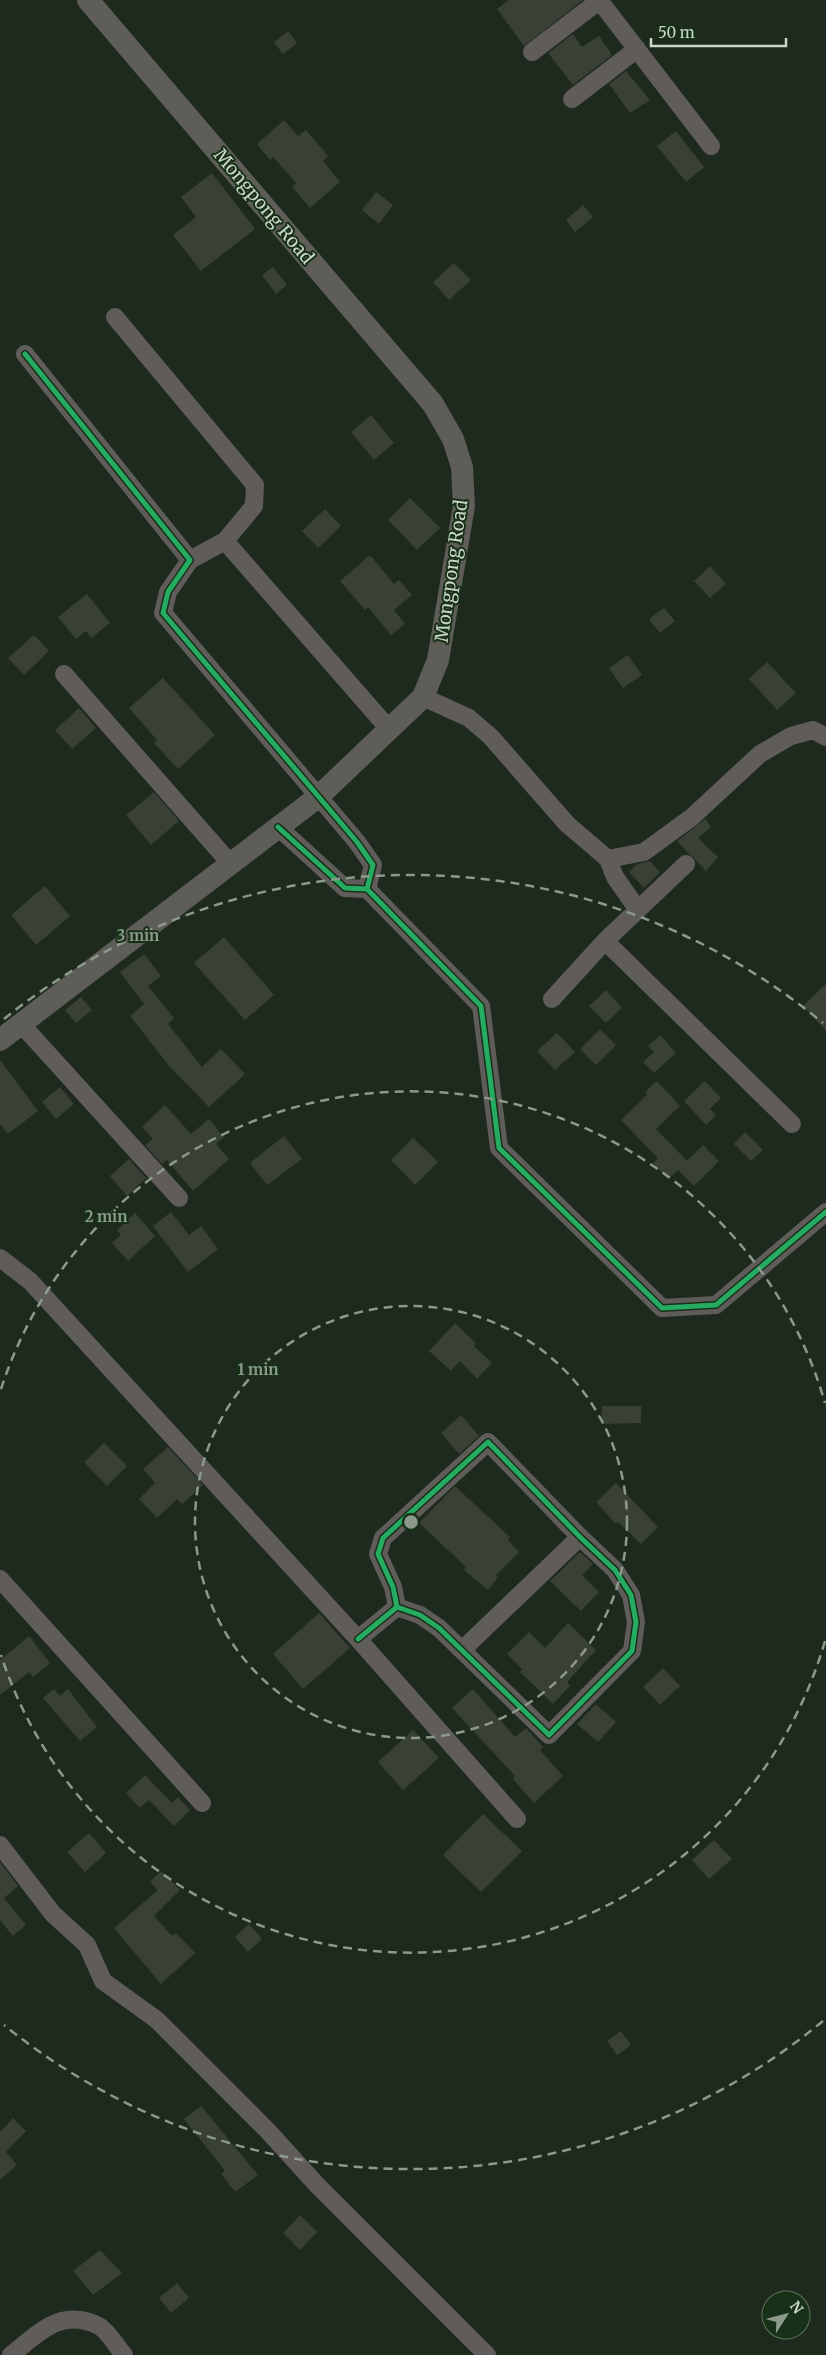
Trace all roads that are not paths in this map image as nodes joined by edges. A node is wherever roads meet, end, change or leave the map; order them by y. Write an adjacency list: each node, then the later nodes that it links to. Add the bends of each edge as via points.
1 (88, 0): 12 (main road, Mongpong Road, via 433,404 453,439 462,467 464,506 438,660)
2 (599, 0): 3 (street); 4 (street)
3 (637, 49): 5 (street); 6 (street)
4 (532, 52)
5 (572, 99)
6 (712, 146)
7 (115, 317): 9 (street, via 255,484 254,506)
8 (25, 354): 10 (street)
9 (224, 541): 10 (street); 13 (street)
10 (190, 560): 15 (street, via 168,592 163,613)
11 (64, 674): 18 (street)
12 (423, 697): 13 (main road, Mongpong Road); 17 (street, via 469,718 491,737 567,824)
13 (389, 729): 15 (main road, Mongpong Road)
14 (826, 737): 17 (street, via 813,730 791,736 760,754 692,817 644,852)
15 (318, 796): 16 (main road, Mongpong Road); 20 (street, via 373,865)
16 (278, 827): 18 (main road, Mongpong Road); 20 (street, via 345,888)
17 (608, 859): 21 (street, via 615,877)
18 (230, 863): 24 (main road, Mongpong Road)
19 (686, 864): 21 (street)
20 (368, 889): 28 (street, via 480,1006 499,1148 662,1308 716,1305)
21 (638, 910): 22 (street)
22 (605, 941): 23 (street); 26 (street)
23 (552, 999)
24 (22, 1025): 25 (main road, Mongpong Road); 27 (street)
25 (0, 1040)
26 (792, 1124)
27 (180, 1198)
28 (826, 1212)
29 (0, 1258): 33 (street, via 30,1281)
30 (580, 1537): 32 (street, via 488,1442 383,1538 378,1554 393,1587); 34 (street); 34 (street, via 615,1570 631,1595 636,1622 632,1651 549,1735)
31 (0, 1580): 35 (street)
32 (397, 1607): 33 (street); 34 (street, via 420,1615)
33 (358, 1639): 36 (street)
34 (462, 1650)
35 (202, 1803)
36 (517, 1819)
37 (0, 1845): 40 (street, via 54,1914 87,1945 104,1981 157,2020)
38 (11, 2355): 39 (street, via 47,2327 67,2318 100,2326)
39 (124, 2355)
40 (488, 2355)

